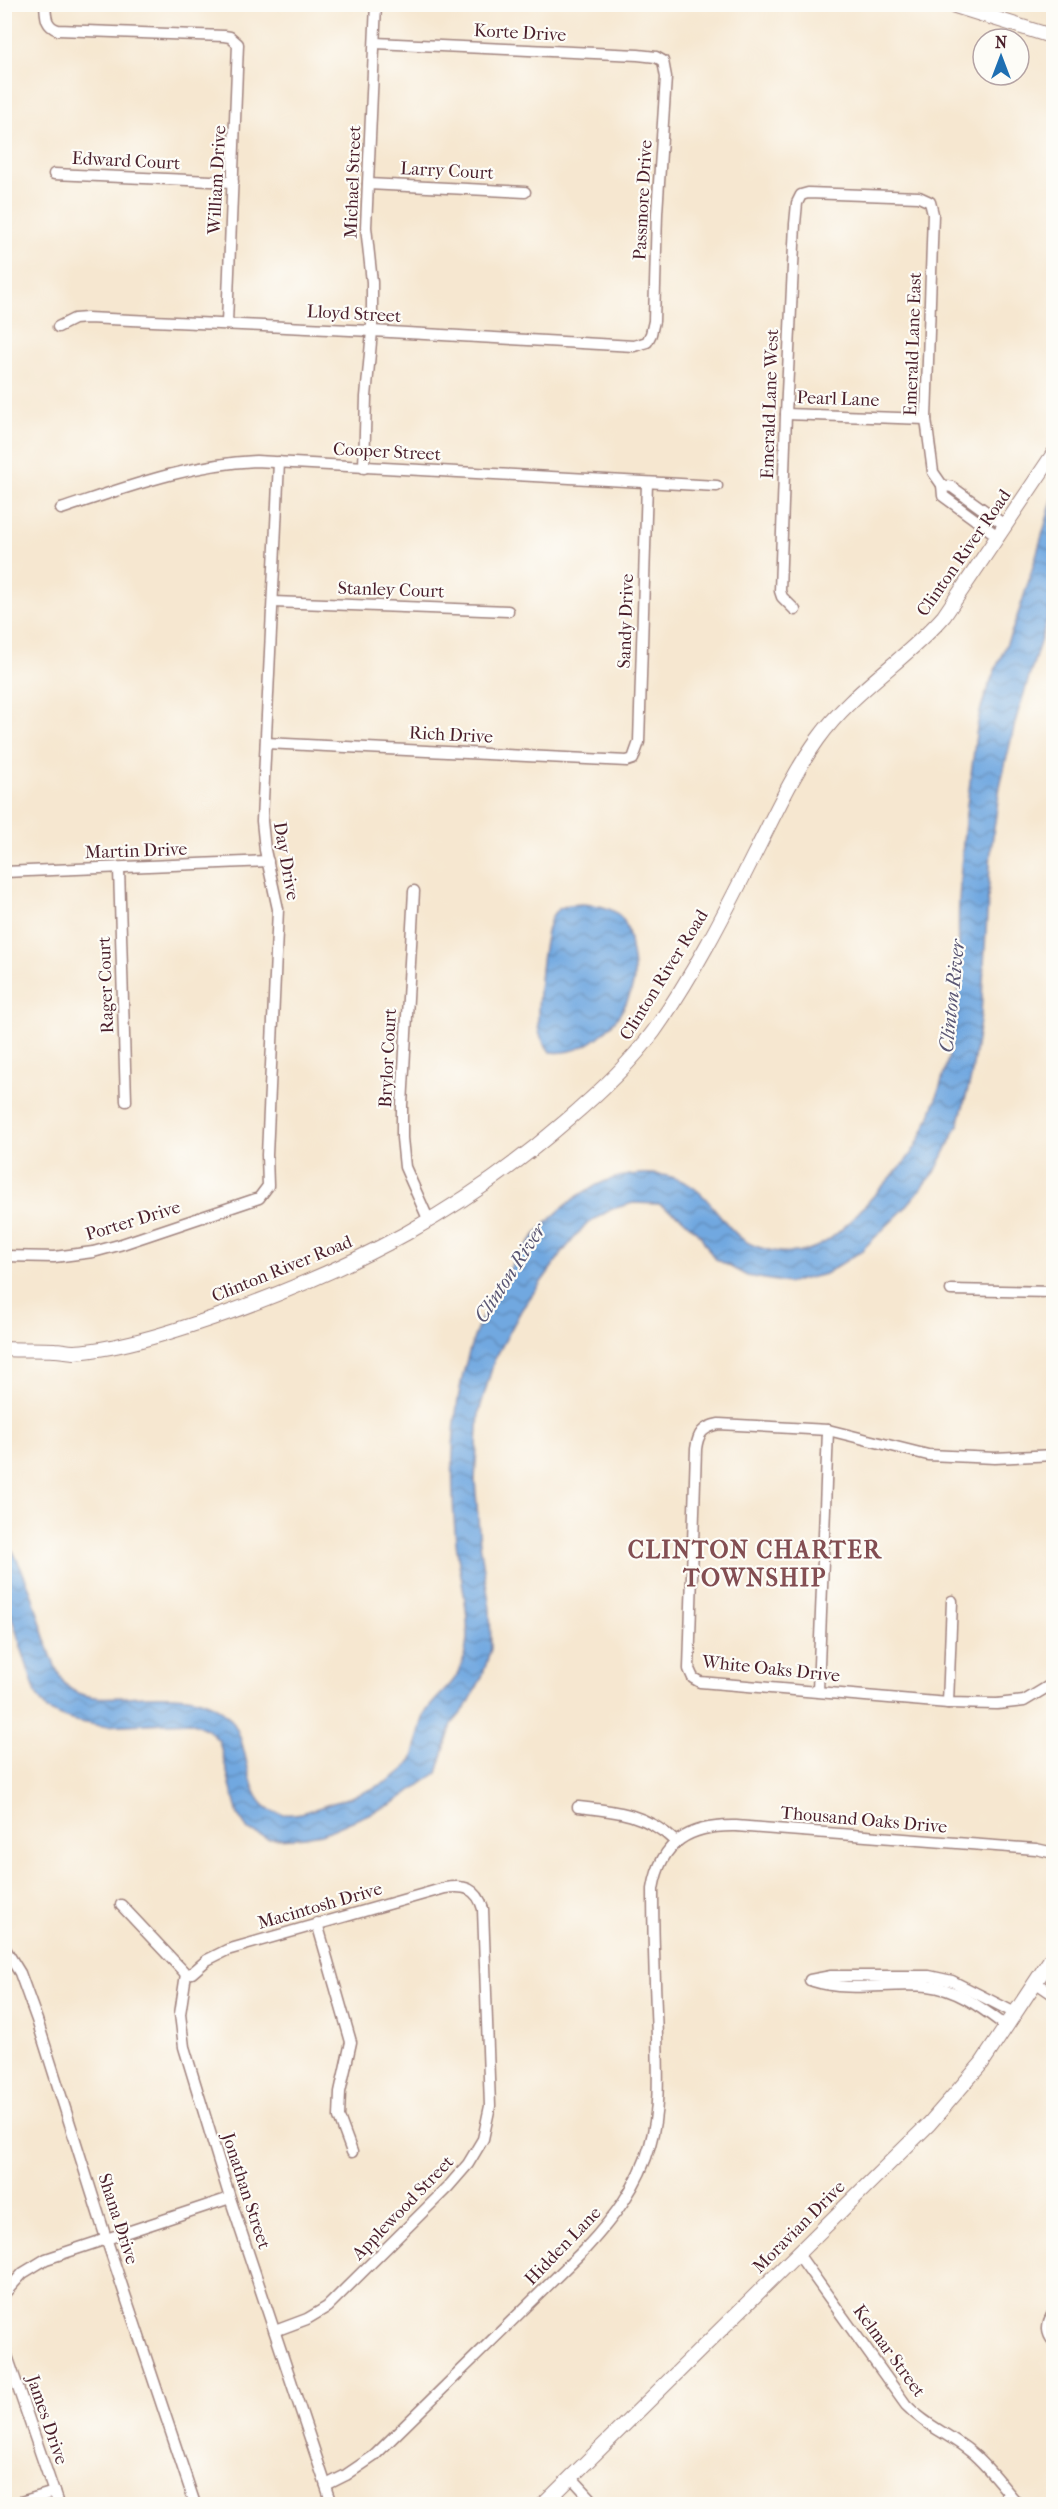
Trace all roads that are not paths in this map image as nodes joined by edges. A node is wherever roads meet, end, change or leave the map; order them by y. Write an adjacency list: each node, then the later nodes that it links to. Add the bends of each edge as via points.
1 (45, 4): 8 (street, William Drive, via 46,21 58,30 224,36 234,40 239,49)
2 (376, 4): 5 (street, Michael Street)
3 (949, 4): 4 (street)
4 (1053, 37)
5 (375, 43): 6 (street, Korte Drive, via 638,55); 9 (street, Michael Street)
6 (663, 61): 15 (street, Passmore Drive, via 666,77 654,321)
7 (54, 174): 8 (street, Edward Court)
8 (233, 182): 12 (street, William Drive)
9 (368, 184): 10 (street, Larry Court); 14 (street, Michael Street, via 366,227)
10 (525, 192)
11 (930, 202): 16 (street, Emerald Lane West, via 919,197 801,195 796,214); 17 (street, Emerald Lane East, via 933,214)
12 (227, 323): 13 (street, Lloyd Street, via 87,318); 14 (street, Lloyd Street)
13 (58, 327)
14 (372, 331): 15 (street, Lloyd Street, via 634,346); 20 (street, Michael Street)
15 (649, 340)
16 (786, 414): 17 (street, Pearl Lane); 26 (street, Emerald Lane West, via 780,591)
17 (926, 419): 24 (street, Emerald Lane East, via 933,472 942,485 952,487)
18 (1053, 453): 24 (street, Clinton River Road)
19 (279, 462): 20 (street, Cooper Street); 23 (street, Cooper Street, via 225,462 198,467); 25 (street, Day Drive)
20 (364, 468): 21 (street, Cooper Street)
21 (647, 483): 22 (street, Cooper Street); 29 (street, Sandy Drive, via 639,742)
22 (717, 486)
23 (61, 509)
24 (1003, 531): 36 (street, Clinton River Road, via 928,635 855,698 819,738 789,784 714,932 663,1017 634,1056 579,1110 508,1169)
25 (273, 602): 27 (street, Stanley Court); 28 (street, Day Drive)
26 (795, 610)
27 (508, 611)
28 (266, 743): 29 (street, Rich Drive); 30 (street, Day Drive, via 262,821)
29 (633, 759)
30 (268, 861): 31 (street, Martin Drive); 35 (street, Day Drive, via 278,909 269,1177)
31 (119, 869): 32 (street, Martin Drive); 34 (street, Rager Court)
32 (4, 872)
33 (414, 891): 36 (street, Brylor Court, via 402,1138 405,1167)
34 (126, 1101)
35 (265, 1192): 37 (street, Porter Drive, via 252,1201 119,1245 54,1257)
36 (429, 1221): 40 (street, Clinton River Road, via 319,1277 160,1334 71,1352)
37 (4, 1256)
38 (951, 1290): 39 (street)
39 (1053, 1292)
40 (4, 1349)
41 (828, 1430): 42 (street, via 928,1455); 45 (street); 45 (street, White Oaks Drive, via 719,1424 702,1430 696,1449 691,1675 700,1682)
42 (1053, 1455)
43 (952, 1601): 46 (street)
44 (1053, 1683): 46 (street, White Oaks Drive, via 1018,1703)
45 (818, 1691): 46 (street, White Oaks Drive)
46 (948, 1702)
47 (578, 1807): 48 (street, via 649,1820)
48 (676, 1842): 49 (street, Thousand Oaks Drive, via 703,1828 736,1826); 73 (street, Hidden Lane, via 660,1861 653,1889 656,2121 646,2157 622,2206 585,2249 394,2437 359,2468)
49 (1053, 1853)
50 (469, 1888): 52 (street, Macintosh Drive, via 445,1888); 69 (street, Applewood Street, via 478,1896 483,1909 490,2106 483,2139 448,2187 345,2291 319,2313)
51 (121, 1905): 56 (street)
52 (317, 1923): 56 (street, Macintosh Drive, via 227,1950); 63 (street, via 351,2042 339,2117)
53 (4, 1947): 65 (street, Shana Drive, via 20,1973 37,2020)
54 (1053, 1954): 55 (street, Moravian Drive)
55 (1048, 1973): 58 (street, Moravian Drive)
56 (186, 1974): 64 (street, Jonathan Street, via 181,2034)
57 (868, 1982): 60 (street, via 929,1976 952,1980)
58 (1035, 1982): 59 (street); 61 (street, Moravian Drive)
59 (1053, 1995)
60 (977, 1999): 61 (street); 62 (street)
61 (1015, 2013): 62 (street, Moravian Drive)
62 (1006, 2026): 66 (street, Moravian Drive, via 982,2063 945,2107)
63 (352, 2152)
64 (230, 2198): 65 (street); 69 (street, Jonathan Street)
65 (106, 2238): 67 (street, via 35,2264); 78 (street, Shana Drive)
66 (798, 2254): 72 (street, Moravian Drive); 75 (street, Kelmar Street, via 906,2405 920,2419 971,2452)
67 (4, 2294)
68 (1053, 2312): 70 (street, via 1047,2326)
69 (275, 2331): 73 (street, Jonathan Street)
70 (1053, 2342)
71 (4, 2347): 74 (street, James Drive)
72 (571, 2477): 80 (street, Moravian Drive); 81 (street)
73 (326, 2485): 79 (street, Jonathan Street)
74 (54, 2492): 76 (street); 77 (street, James Drive)
75 (1009, 2494): 82 (street); 83 (street, Kelmar Street)
76 (15, 2505)
77 (58, 2505)
78 (195, 2505)
79 (332, 2505)
80 (544, 2505)
81 (596, 2505)
82 (999, 2505)
83 (1018, 2505)

